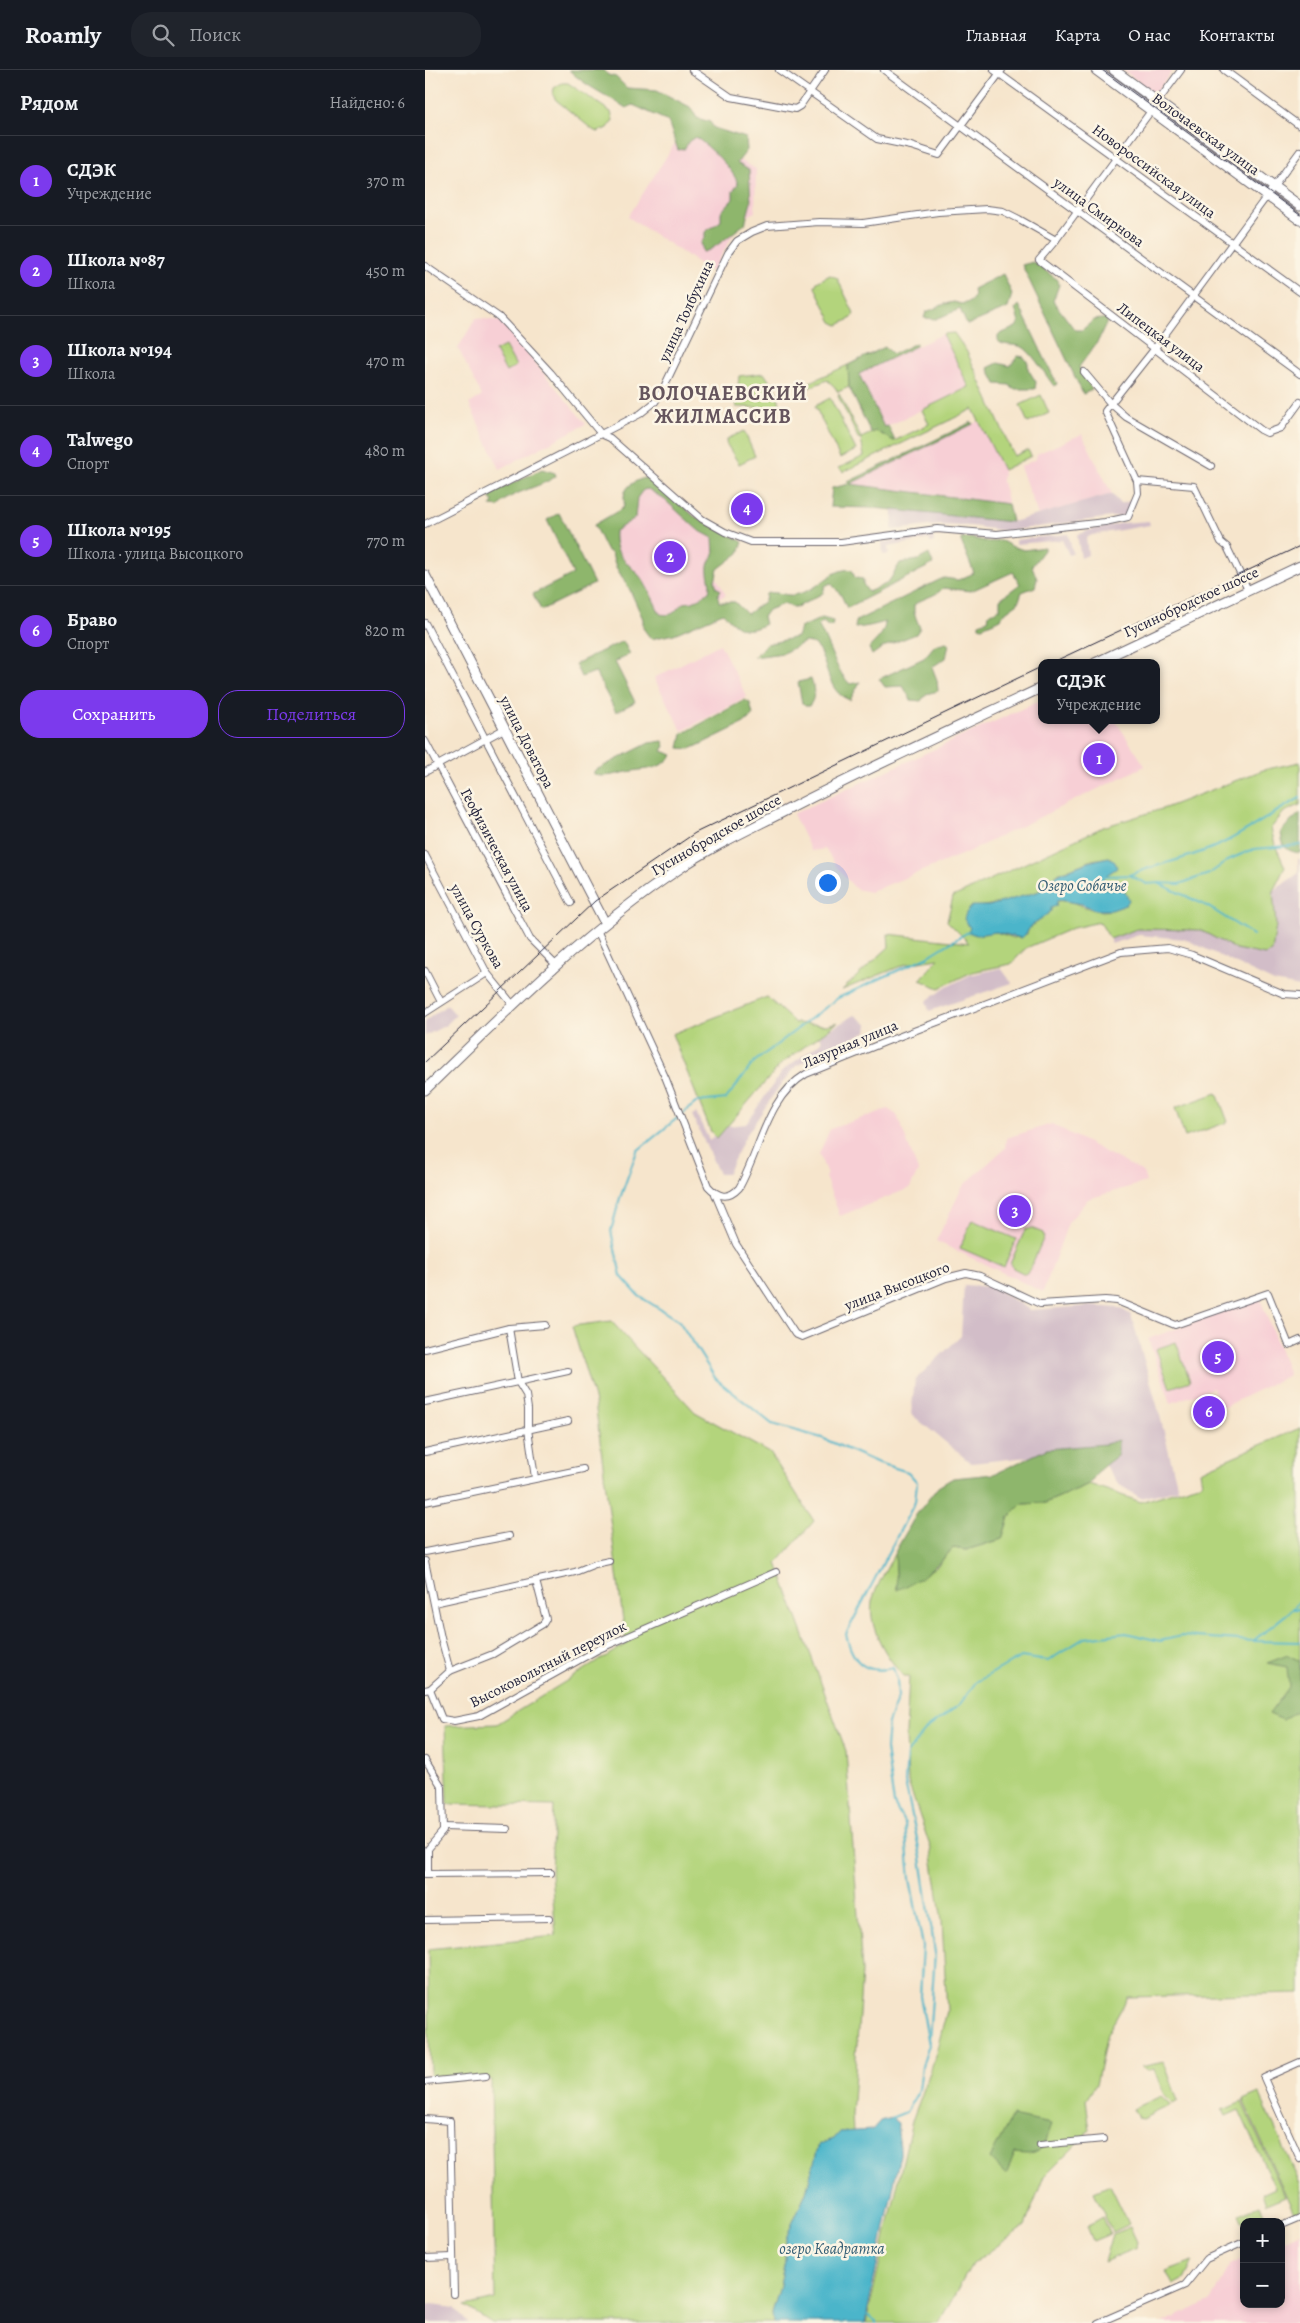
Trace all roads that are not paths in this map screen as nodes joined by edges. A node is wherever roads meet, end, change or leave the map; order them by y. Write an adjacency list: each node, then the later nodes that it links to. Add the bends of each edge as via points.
1 (692, 70): 10 (street, via 731,97 795,110)
2 (779, 70): 10 (street)
3 (825, 70): 10 (street)
4 (884, 70): 14 (street, улица Смирнова)
5 (1096, 70): 12 (main road, Волочаевская улица)
6 (1113, 70): 11 (main road, Волочаевская улица)
7 (1181, 70): 11 (street)
8 (1224, 70): 13 (street)
9 (998, 71): 14 (street); 16 (street, Новороссийская улица)
10 (810, 92): 14 (street, via 877,139 939,155)
11 (1159, 103): 12 (street); 17 (main road, Волочаевская улица)
12 (1152, 111): 16 (street); 18 (main road, Волочаевская улица)
13 (1300, 126)
14 (960, 127): 20 (street, улица Смирнова)
15 (1300, 151): 17 (street)
16 (1116, 159): 20 (street); 23 (street, Новороссийская улица)
17 (1274, 187): 18 (street); 19 (main road, Волочаевская улица)
18 (1267, 196): 21 (main road, Волочаевская улица); 23 (street)
19 (1300, 206)
20 (1077, 211): 22 (street); 26 (street, улица Смирнова)
21 (1300, 220)
22 (1056, 240): 27 (street, Липецкая улица, via 1039,260); 32 (street, улица Толбухина, via 1003,211 968,209 863,223 767,226 752,232 737,241 728,253 655,402 640,414)
23 (1233, 242): 25 (street, Новороссийская улица); 26 (street)
24 (425, 266): 32 (street, via 499,317 546,367)
25 (1300, 292)
26 (1193, 294): 27 (street); 29 (street, улица Смирнова)
27 (1155, 348): 30 (street, Липецкая улица, via 1267,433 1281,428); 31 (street)
28 (1084, 372): 31 (street)
29 (1300, 374)
30 (1300, 402)
31 (1110, 403): 33 (street, via 1126,418); 34 (street, via 1105,411)
32 (601, 434): 34 (street, via 610,438 702,520 751,542 841,542 937,529 997,534 1105,522 1128,517 1138,493); 35 (street, улица Толбухина)
33 (1211, 466)
34 (1137, 481): 38 (street, via 1194,486)
35 (425, 524)
36 (1300, 566): 38 (main road, Гусинобродское шоссе)
37 (425, 575): 42 (main road, улица Доватора)
38 (1248, 590): 40 (main road, Гусинобродское шоссе)
39 (425, 623): 43 (street)
40 (1103, 659)
41 (1038, 689): 49 (main road, Гусинобродское шоссе, via 843,781 731,839 681,867)
42 (504, 728): 43 (street); 49 (main road, улица Доватора)
43 (485, 738): 45 (street); 48 (street)
44 (425, 741): 45 (street, Геофизическая улица)
45 (438, 765): 46 (street); 51 (street, Геофизическая улица, via 530,939)
46 (425, 772)
47 (425, 855): 53 (street, улица Суркова)
48 (571, 903)
49 (605, 923): 50 (main road, Гусинобродское шоссе)
50 (597, 930): 51 (main road, Гусинобродское шоссе); 59 (street, via 666,1079 708,1186)
51 (556, 965): 56 (main road, Гусинобродское шоссе)
52 (425, 971): 55 (street)
53 (487, 973): 55 (street); 56 (street, улица Суркова)
54 (1300, 995): 59 (street, Лазурная улица, via 1284,994 1168,948 1121,952 806,1074 795,1081 777,1103 739,1188 734,1194)
55 (441, 1002): 57 (street)
56 (513, 1005): 58 (main road, Гусинобродское шоссе)
57 (425, 1013)
58 (425, 1090)
59 (715, 1194): 62 (street, улица Высоцкого, via 735,1244 795,1334 802,1337 965,1273 980,1276 1040,1304 1117,1301 1175,1325 1268,1293 1289,1345)
60 (545, 1324): 61 (street)
61 (509, 1328): 63 (street); 65 (street)
62 (1300, 1340)
63 (425, 1349)
64 (568, 1371): 65 (street)
65 (518, 1382): 66 (street); 68 (street, via 526,1395)
66 (425, 1402)
67 (568, 1421): 68 (street)
68 (528, 1430): 69 (street); 71 (street)
69 (425, 1452)
70 (583, 1470): 71 (street)
71 (535, 1478): 72 (street)
72 (425, 1502)
73 (509, 1536): 74 (street)
74 (425, 1552)
75 (425, 1561): 79 (street)
76 (609, 1561): 78 (street)
77 (776, 1572): 81 (street, Высоковольтный переулок, via 599,1649 479,1716 454,1721 442,1719)
78 (536, 1580): 79 (street); 80 (street, via 546,1619 543,1624 493,1654)
79 (434, 1603): 80 (street)
80 (450, 1672): 81 (street)
81 (428, 1690)
82 (425, 1760): 83 (street, via 442,1787)
83 (443, 1827): 84 (street); 86 (street, via 428,1849)
84 (507, 1829)
85 (551, 1873): 86 (street)
86 (427, 1874)
87 (549, 1918): 88 (street)
88 (425, 1920)
89 (1300, 2062): 95 (street, via 1264,2078)
90 (486, 2076): 91 (street)
91 (425, 2082)
92 (425, 2119): 99 (street, via 450,2121)
93 (1104, 2138): 94 (street)
94 (1040, 2145)
95 (1300, 2159)
96 (1300, 2218): 97 (street)
97 (1285, 2224)
98 (1240, 2244): 102 (street, via 1206,2260 1185,2285)
99 (453, 2257): 100 (street); 101 (street)
100 (425, 2258)
101 (454, 2294)
102 (1098, 2323)

